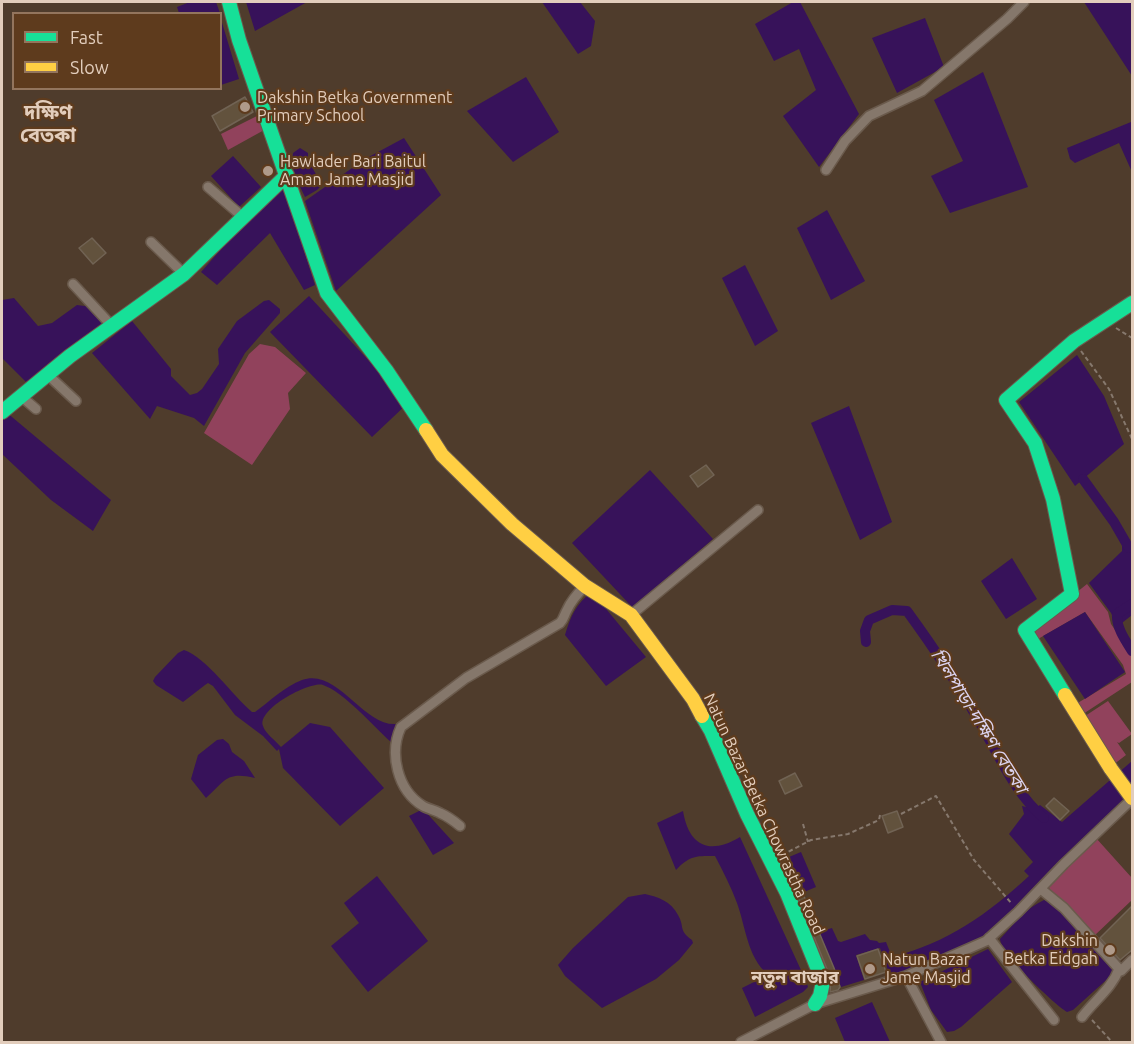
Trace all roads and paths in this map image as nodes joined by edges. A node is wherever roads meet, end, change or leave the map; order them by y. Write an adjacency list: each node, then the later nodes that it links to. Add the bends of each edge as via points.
1 (229, 2): 4 (street, Natun Bazar-Betka Chowrastha Road)
2 (1024, 2): 3 (street, via 922,91 869,116 845,141)
3 (826, 170)
4 (287, 175): 6 (street); 22 (street, Natun Bazar-Betka Chowrastha Road, via 327,292 386,370 442,455 512,524)
5 (208, 188): 6 (street)
6 (243, 217): 8 (street)
7 (151, 242): 8 (street)
8 (184, 274): 12 (street)
9 (73, 284): 12 (street)
10 (1132, 303): 11 (street)
11 (1114, 316): 13 (path, via 1116,327); 14 (street)
12 (112, 326): 15 (street)
13 (1132, 338)
14 (1074, 341): 20 (path, via 1109,389); 24 (street, via 1006,400 1035,443 1053,499 1072,594 1025,630)
15 (48, 375): 16 (street); 17 (street)
16 (22, 397): 18 (street); 19 (street)
17 (76, 401)
18 (36, 410)
19 (2, 412)
20 (1132, 440)
21 (758, 510): 23 (street)
22 (585, 586): 23 (street, Natun Bazar-Betka Chowrastha Road); 28 (street, via 560,623 466,678 401,727 395,740 395,754 399,775 410,795)
23 (631, 615): 30 (street, Natun Bazar-Betka Chowrastha Road, via 693,699)
24 (1132, 798): 31 (street)
25 (901, 814): 32 (path, via 936,796 974,860)
26 (880, 815): 29 (path, via 879,820 856,832)
27 (803, 824): 29 (path)
28 (460, 826)
29 (808, 842): 30 (path)
30 (770, 857): 37 (street, Natun Bazar-Betka Chowrastha Road, via 823,982)
31 (1041, 890): 33 (street); 35 (street, via 1064,908)
32 (1006, 897)
33 (989, 938): 36 (street); 39 (street)
34 (1132, 960): 35 (street)
35 (1119, 969): 38 (street, via 1114,982)
36 (906, 976): 37 (street); 41 (street)
37 (815, 1004): 40 (street)
38 (1084, 1014): 42 (path)
39 (1054, 1020)
40 (741, 1042)
41 (941, 1042)
42 (1112, 1042)

